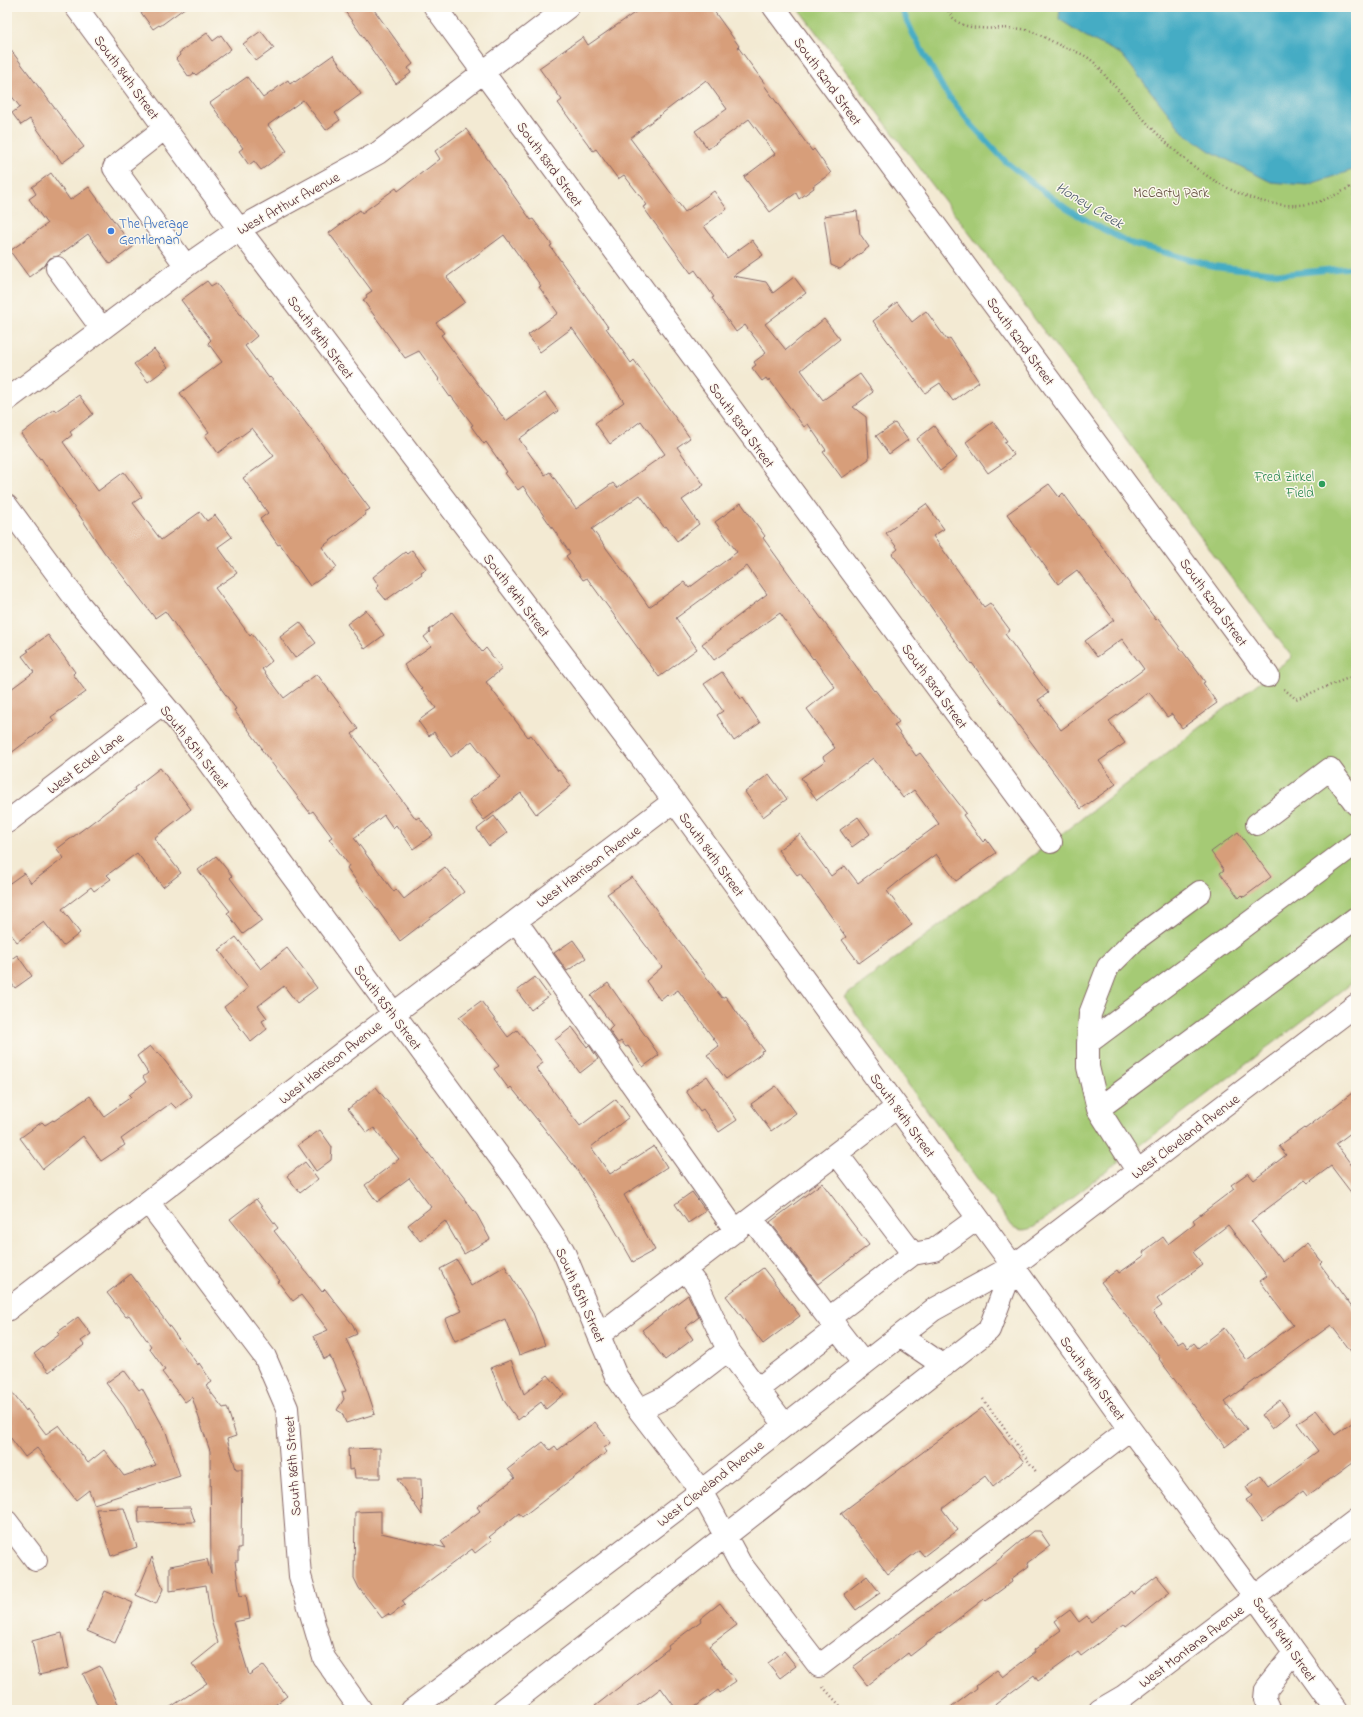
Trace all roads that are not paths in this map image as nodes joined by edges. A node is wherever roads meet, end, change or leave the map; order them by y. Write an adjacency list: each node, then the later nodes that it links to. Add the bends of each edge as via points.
1 (76, 7): 6 (street, South 84th Street)
2 (435, 7): 5 (street, South 83rd Street)
3 (568, 7): 5 (street, West Arthur Avenue)
4 (774, 7): 13 (street, South 82nd Street)
5 (483, 74): 7 (street, West Arthur Avenue, via 378,152); 19 (street, South 83rd Street)
6 (165, 128): 7 (street, South 84th Street); 8 (street, via 114,168)
7 (239, 229): 8 (street, West Arthur Avenue); 15 (street, South 84th Street)
8 (186, 266): 10 (street, West Arthur Avenue)
9 (57, 268): 10 (street)
10 (102, 329): 11 (street, West Arthur Avenue)
11 (7, 400)
12 (7, 506): 14 (street, South 85th Street, via 80,605)
13 (1268, 676)
14 (162, 704): 17 (street, West Eckel Lane); 25 (street, South 85th Street, via 180,724)
15 (674, 801): 23 (street, West Harrison Avenue); 27 (street, South 84th Street)
16 (1356, 804): 18 (street, via 1330,769)
17 (7, 822)
18 (1256, 824)
19 (1051, 842)
20 (1356, 843): 26 (street)
21 (1200, 892): 26 (street, via 1135,940 1108,967 1090,1014)
22 (1356, 918): 28 (street)
23 (516, 921): 25 (street, West Harrison Avenue); 33 (street)
24 (1356, 1005): 30 (street, West Cleveland Avenue)
25 (393, 1014): 31 (street, West Harrison Avenue); 39 (street, South 85th Street, via 518,1182 563,1250)
26 (1088, 1043): 28 (street, via 1088,1067)
27 (897, 1107): 29 (street); 32 (street, South 84th Street)
28 (1098, 1109): 30 (street)
29 (837, 1154): 33 (street); 34 (street)
30 (1138, 1172): 35 (street, West Cleveland Avenue)
31 (148, 1202): 37 (street, West Harrison Avenue); 55 (street, South 86th Street, via 265,1357 287,1408 300,1576 324,1658)
32 (978, 1218): 34 (street, via 934,1250); 35 (street, South 84th Street)
33 (744, 1225): 36 (street); 38 (street)
34 (913, 1254): 38 (street)
35 (1013, 1266): 40 (street, West Cleveland Avenue, via 933,1310); 43 (street, via 989,1330); 47 (street, South 84th Street)
36 (685, 1270): 39 (street); 41 (street, via 699,1288)
37 (7, 1310)
38 (833, 1323): 42 (street); 44 (street)
39 (599, 1335): 45 (street, South 85th Street, via 616,1376)
40 (900, 1336): 42 (street, West Cleveland Avenue); 43 (street)
41 (728, 1350): 44 (street); 45 (street, via 668,1396)
42 (864, 1364): 46 (street, West Cleveland Avenue)
43 (944, 1366): 51 (street)
44 (758, 1388): 46 (street)
45 (640, 1410): 48 (street, South 85th Street)
46 (785, 1425): 48 (street, West Cleveland Avenue)
47 (1130, 1429): 51 (street, South 85th Street, via 819,1666 740,1563); 53 (street, South 84th Street)
48 (701, 1491): 51 (street, South 85th Street); 56 (street, West Cleveland Avenue)
49 (1356, 1520): 53 (street, West Montana Avenue)
50 (7, 1522): 52 (street)
51 (725, 1537): 57 (street)
52 (36, 1560)
53 (1255, 1597): 54 (street, South 84th Street); 58 (street, West Montana Avenue, via 1124,1696)
54 (1294, 1653): 59 (street, via 1266,1689 1265,1699); 60 (street, South 84th Street)
55 (361, 1710)
56 (412, 1710)
57 (502, 1710)
58 (1100, 1710)
59 (1270, 1710)
60 (1336, 1710)

